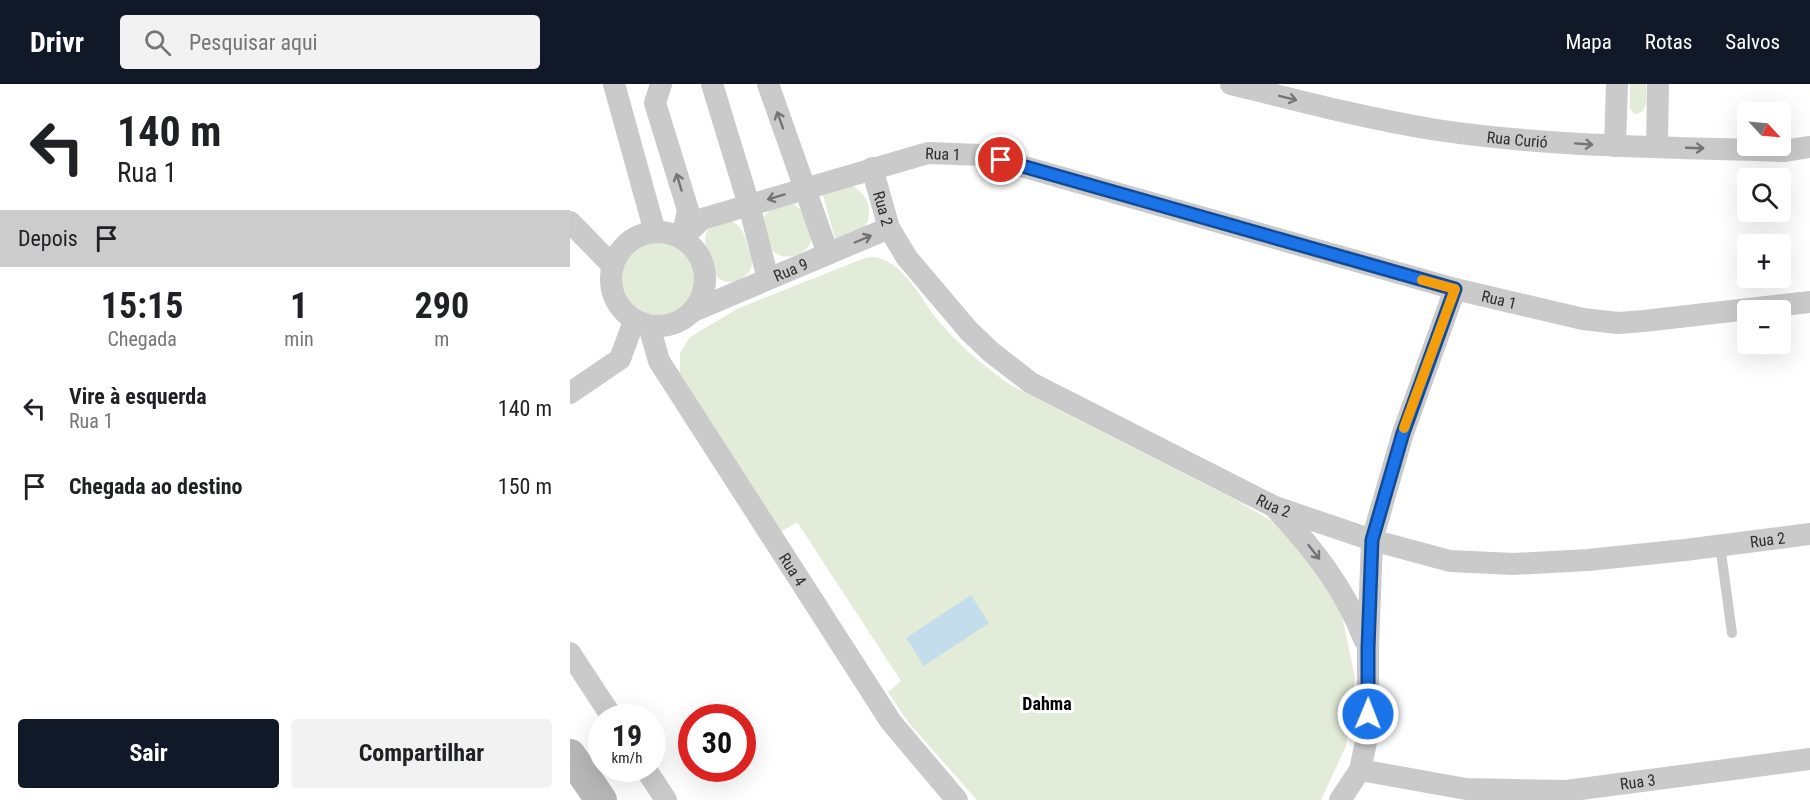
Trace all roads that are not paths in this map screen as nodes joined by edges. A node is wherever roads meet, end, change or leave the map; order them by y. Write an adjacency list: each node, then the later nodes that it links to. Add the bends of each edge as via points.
1 (614, 84): 16 (street)
2 (661, 84): 17 (street, one-way to 2, via 688,210 655,103)
3 (712, 84): 13 (street)
4 (768, 84): 12 (street, one-way to 4)
5 (1232, 84): 8 (street, Rua Curió, one-way to 8, via 1436,130)
6 (1617, 84): 8 (street)
7 (1658, 84): 9 (street)
8 (1615, 146): 9 (street, Rua Curió)
9 (1657, 147): 10 (street, Rua Curió, one-way to 10, via 1783,151)
10 (1810, 147)
11 (872, 168): 12 (street, Rua 1); 15 (street, Rua 2); 21 (street, Rua 1, via 928,153 982,155)
12 (805, 188): 13 (street, Rua 1, one-way to 13); 18 (street)
13 (749, 205): 17 (street, Rua 1, via 702,219); 20 (street)
14 (570, 222): 19 (street)
15 (889, 228): 18 (street, Rua 9, one-way to 15); 26 (street, Rua 2, via 908,258 969,331 1031,383)
16 (655, 232): 17 (street); 19 (street, via 629,242)
17 (682, 238): 23 (street, via 700,258 705,271 702,295)
18 (828, 254): 20 (street, Rua 9)
19 (613, 266): 24 (street, via 614,297 622,311)
20 (768, 279): 23 (street, Rua 9)
21 (1455, 289): 22 (street, Rua 1, via 1583,319 1618,323); 28 (street, via 1403,433)
22 (1810, 302)
23 (693, 311): 24 (street, via 665,327)
24 (642, 323): 25 (street, via 620,359); 40 (street, Rua 4, via 659,361 891,722)
25 (570, 393)
26 (1275, 507): 28 (street, Rua 2); 31 (street, one-way to 31, via 1331,574 1355,615)
27 (1810, 534): 29 (street, Rua 2)
28 (1372, 540): 29 (street, Rua 2, via 1450,561 1514,564); 31 (street)
29 (1720, 545): 30 (lane)
30 (1732, 633)
31 (1368, 648): 36 (street, via 1368,733)
32 (570, 653): 33 (street)
33 (603, 704)
34 (570, 755): 38 (street)
35 (1810, 759): 36 (street, Rua 3, via 1566,790 1466,789)
36 (1360, 770): 41 (street)
37 (654, 782): 39 (street)
38 (601, 800)
39 (666, 800)
40 (957, 800)
41 (1340, 800)

